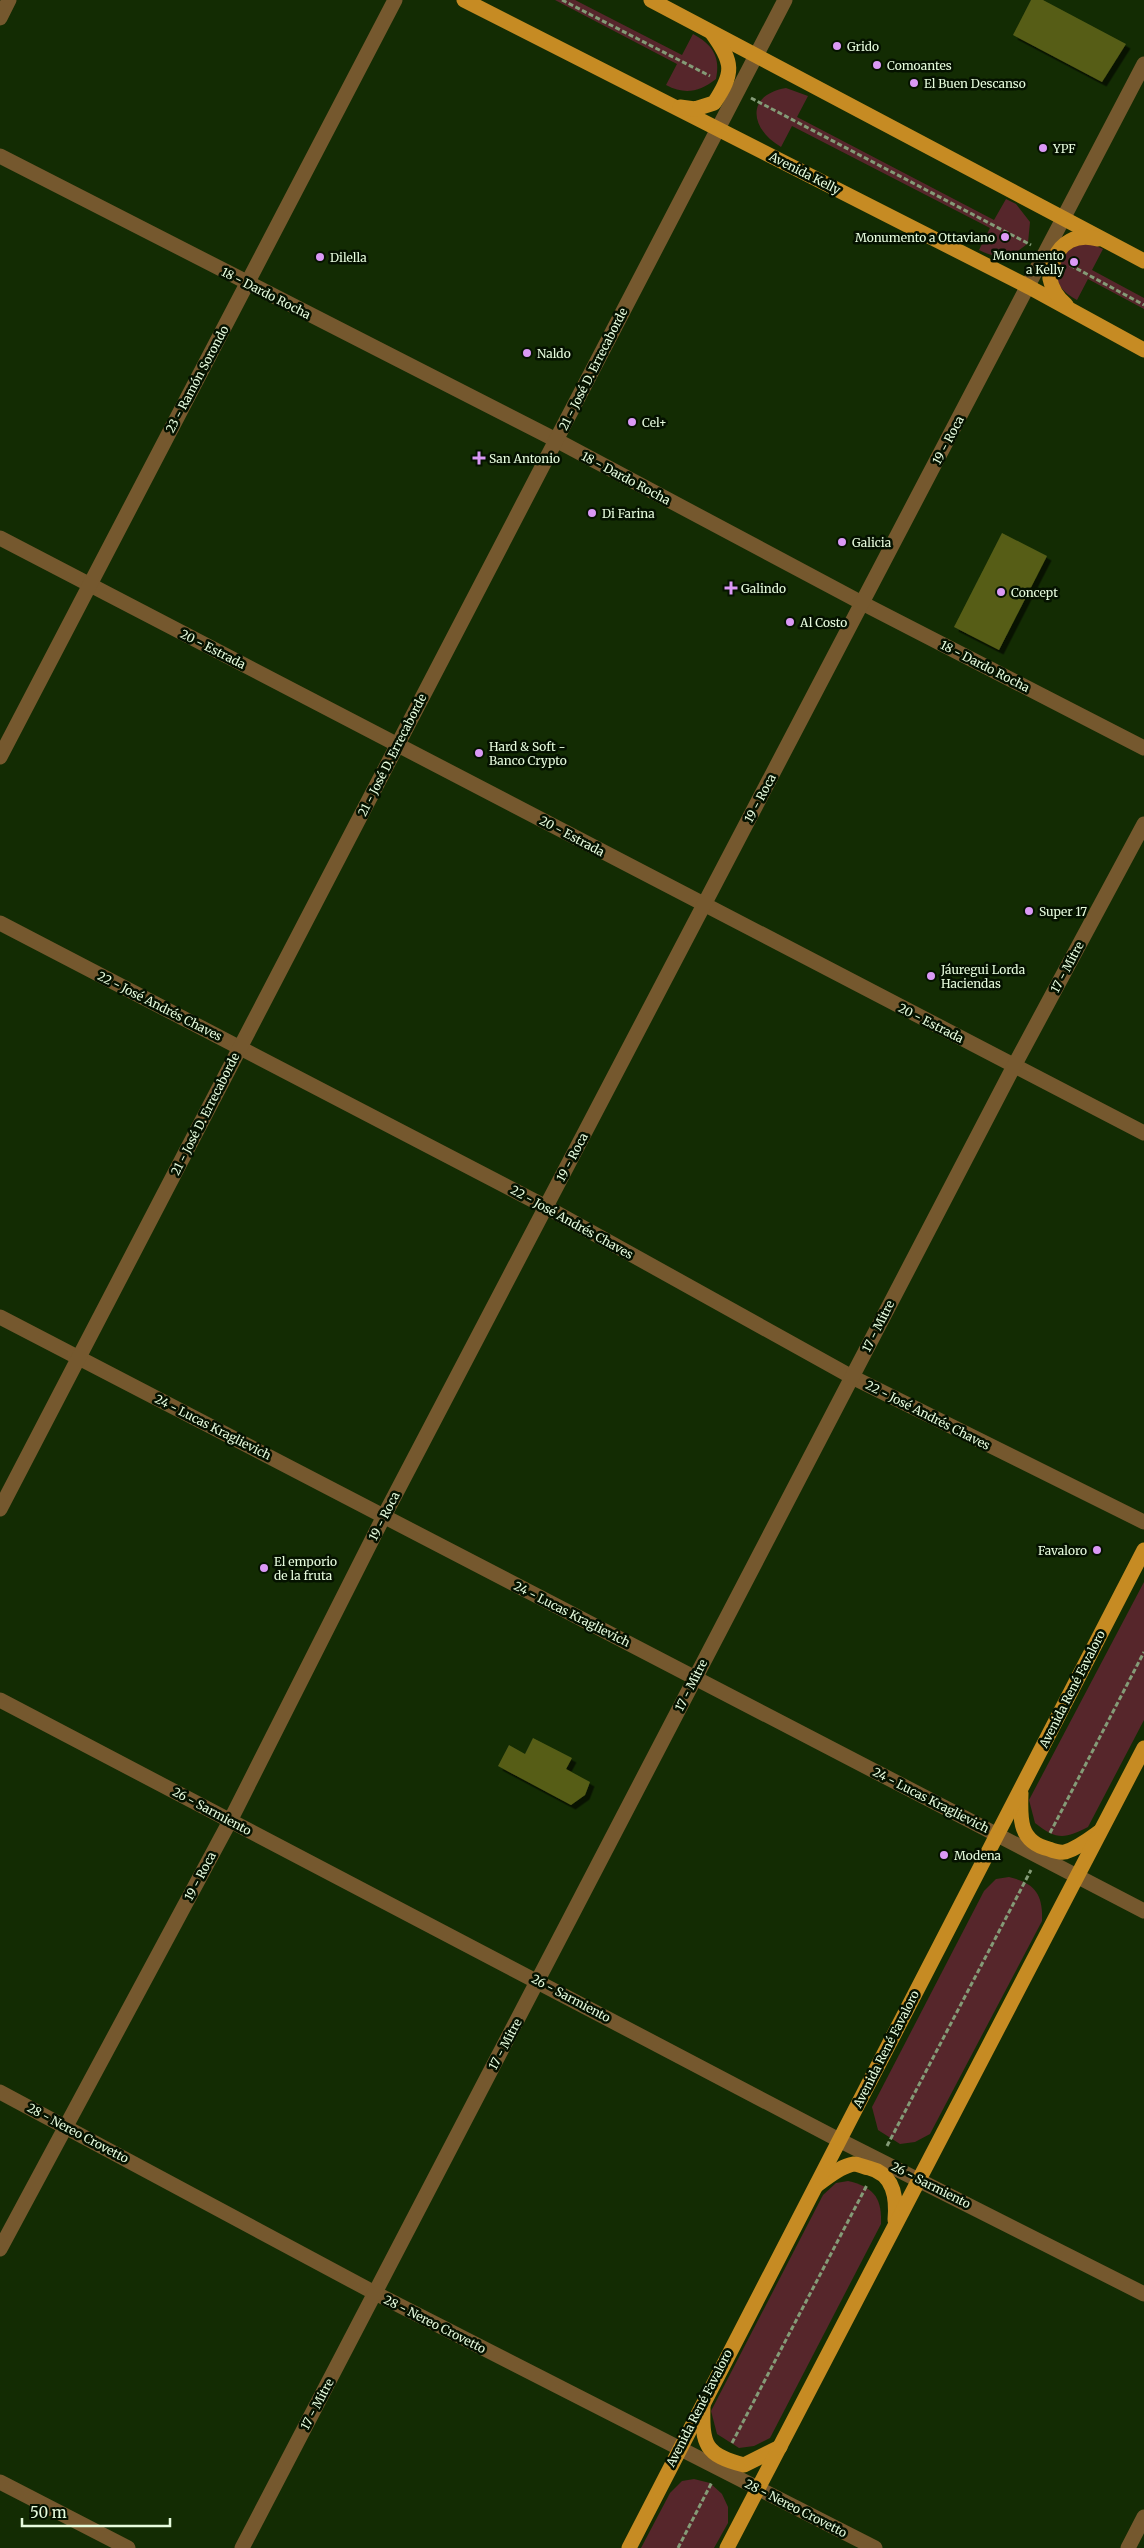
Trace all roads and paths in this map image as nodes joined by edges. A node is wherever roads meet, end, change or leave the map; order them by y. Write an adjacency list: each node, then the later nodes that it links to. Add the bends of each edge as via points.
1 (9, 0): 7 (street)
2 (395, 0): 19 (street, 23 - Ramón Sorondo)
3 (464, 0): 12 (main road, Avenida Kelly)
4 (562, 0): 11 (path)
5 (651, 0): 8 (main road)
6 (785, 0): 9 (street, 21 - José D. Errecaborde)
7 (0, 18)
8 (710, 30): 9 (main road); 11 (main road, via 724,49 731,67)
9 (756, 54): 11 (street, 21 - José D. Errecaborde); 15 (main road)
10 (1144, 64): 15 (street, 19 - Roca)
11 (732, 88): 12 (main road, via 714,104 695,109); 13 (street, 21 - José D. Errecaborde); 17 (path)
12 (671, 106): 13 (main road, Avenida Kelly)
13 (718, 129): 20 (main road, Avenida Kelly); 24 (street, 21 - José D. Errecaborde)
14 (0, 156): 19 (street, 18 - Dardo Rocha)
15 (1065, 218): 16 (main road); 17 (street, 19 - Roca)
16 (1109, 242): 17 (main road, via 1085,235 1066,241); 18 (main road)
17 (1051, 255): 20 (street, 19 - Roca); 21 (path); 22 (main road, via 1049,277 1056,295)
18 (1144, 261)
19 (247, 284): 24 (street, 18 - Dardo Rocha); 26 (street, 23 - Ramón Sorondo)
20 (1029, 287): 22 (main road, Avenida Kelly); 27 (street, 19 - Roca)
21 (1144, 305)
22 (1072, 311): 23 (main road, Avenida Kelly)
23 (1144, 350)
24 (556, 440): 27 (street, 18 - Dardo Rocha); 28 (street, 21 - José D. Errecaborde)
25 (0, 538): 26 (street, 20 - Estrada)
26 (90, 585): 28 (street, 20 - Estrada); 30 (street, 23 - Ramón Sorondo)
27 (862, 603): 29 (street, 18 - Dardo Rocha); 32 (street, 19 - Roca)
28 (397, 745): 32 (street, 20 - Estrada); 34 (street, 21 - José D. Errecaborde)
29 (1144, 748)
30 (0, 757)
31 (1144, 824): 35 (street, 17 - Mitre)
32 (703, 905): 35 (street, 20 - Estrada); 37 (street, 19 - Roca)
33 (0, 923): 34 (street, 22 - José Andrés Chaves)
34 (240, 1048): 37 (street, 22 - José Andrés Chaves); 39 (street, 21 - José D. Errecaborde)
35 (1014, 1066): 36 (street, 20 - Estrada); 40 (street, 17 - Mitre)
36 (1144, 1133)
37 (546, 1207): 40 (street, 22 - José Andrés Chaves); 42 (street, 19 - Roca)
38 (0, 1316): 39 (street, 24 - Lucas Kraglievich)
39 (79, 1358): 41 (street, 21 - José D. Errecaborde); 42 (street, 24 - Lucas Kraglievich)
40 (852, 1377): 43 (street, 22 - José Andrés Chaves); 47 (street, 17 - Mitre)
41 (0, 1509)
42 (384, 1516): 47 (street, 24 - Lucas Kraglievich); 51 (street, 19 - Roca)
43 (1144, 1522)
44 (1144, 1550): 45 (main road, Avenida René Favaloro)
45 (1138, 1570): 50 (main road, Avenida René Favaloro)
46 (1144, 1652): 54 (path)
47 (695, 1678): 53 (street, 24 - Lucas Kraglievich); 57 (street, 17 - Mitre)
48 (0, 1700): 51 (street, 26 - Sarmiento)
49 (1144, 1748): 52 (main road)
50 (1022, 1786): 53 (main road, Avenida René Favaloro); 54 (main road, via 1020,1816 1026,1836)
51 (230, 1820): 57 (street, 26 - Sarmiento); 59 (street, 19 - Roca)
52 (1100, 1832): 54 (main road, via 1062,1852); 55 (main road)
53 (997, 1834): 54 (street, 24 - Lucas Kraglievich); 60 (main road, Avenida René Favaloro)
54 (1040, 1852): 55 (street, 24 - Lucas Kraglievich); 61 (path)
55 (1077, 1876): 56 (street, 24 - Lucas Kraglievich); 62 (main road)
56 (1144, 1911)
57 (538, 1980): 60 (street, 26 - Sarmiento); 66 (street, 17 - Mitre)
58 (0, 2092): 59 (street, 28 - Nereo Crovetto)
59 (65, 2125): 65 (street, 19 - Roca); 66 (street, 28 - Nereo Crovetto)
60 (839, 2140): 61 (street, 26 - Sarmiento); 63 (main road, Avenida René Favaloro)
61 (877, 2164): 62 (street, 26 - Sarmiento); 63 (main road, via 854,2164 836,2171); 64 (main road, via 890,2181 896,2200); 71 (path)
62 (920, 2179): 64 (main road); 67 (street, 26 - Sarmiento)
63 (814, 2188): 68 (main road, Avenida René Favaloro)
64 (895, 2227): 69 (main road)
65 (0, 2249)
66 (375, 2292): 70 (street, 28 - Nereo Crovetto); 76 (street, 17 - Mitre)
67 (1144, 2294)
68 (703, 2402): 70 (main road, Avenida René Favaloro); 71 (main road, via 702,2429 708,2448)
69 (781, 2447): 71 (main road, via 744,2465); 73 (main road)
70 (678, 2449): 71 (street, 28 - Nereo Crovetto); 77 (main road, Avenida René Favaloro)
71 (721, 2464): 73 (street, 28 - Nereo Crovetto); 78 (path)
72 (0, 2482): 75 (street)
73 (759, 2488): 79 (main road); 80 (street, 28 - Nereo Crovetto)
74 (1144, 2517): 81 (street)
75 (128, 2548)
76 (242, 2548)
77 (629, 2548)
78 (678, 2548)
79 (727, 2548)
80 (875, 2548)
81 (1128, 2548)

